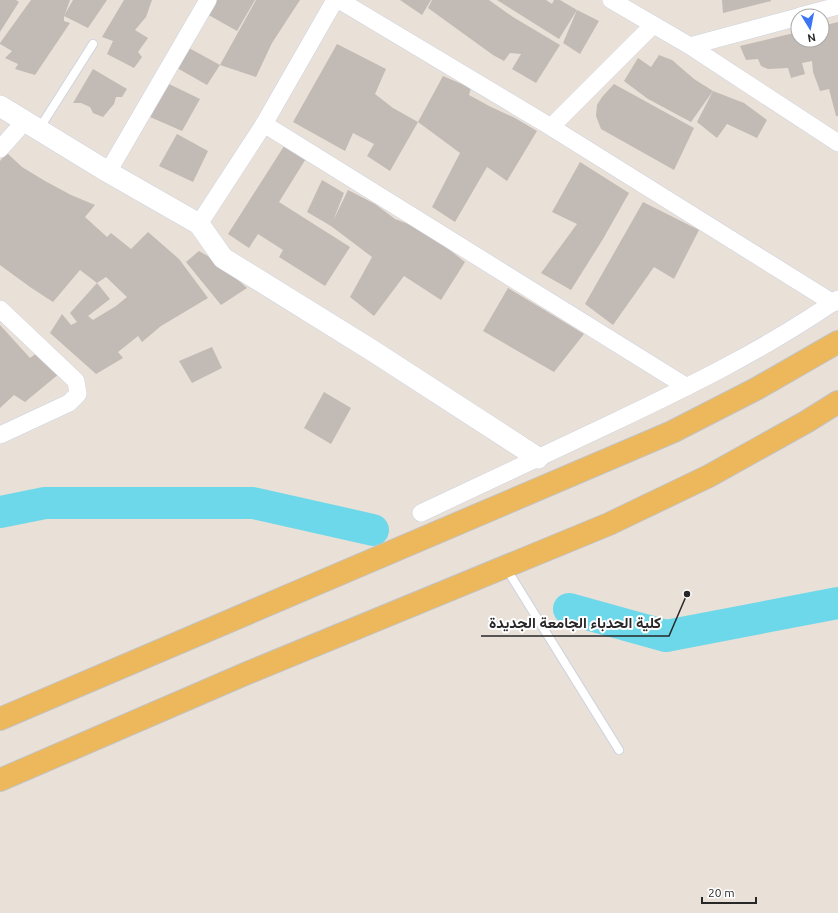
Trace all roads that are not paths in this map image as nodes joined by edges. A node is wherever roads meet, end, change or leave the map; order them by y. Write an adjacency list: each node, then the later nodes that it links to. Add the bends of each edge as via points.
1 (335, 0): 10 (street)
2 (339, 0): 12 (street)
3 (203, 1): 15 (street)
4 (619, 2): 6 (street)
5 (790, 18): 8 (street)
6 (653, 25): 8 (street); 12 (street)
7 (93, 44): 11 (lane)
8 (690, 46): 13 (street)
9 (0, 106): 11 (street)
10 (264, 124): 16 (street); 20 (street)
11 (32, 125): 14 (street); 15 (street)
12 (551, 127): 17 (street)
13 (838, 143)
14 (0, 149)
15 (108, 172): 16 (street)
16 (199, 224): 23 (street, via 223,258)
17 (835, 301): 20 (street, via 787,332)
18 (0, 309): 22 (street, via 76,382 78,394 69,403)
19 (838, 342): 26 (main road, via 756,389 672,432)
20 (687, 387): 23 (street)
21 (838, 402): 25 (main road, via 708,476 609,524)
22 (0, 434)
23 (538, 458): 24 (street)
24 (421, 513)
25 (506, 568): 27 (lane); 28 (main road, via 245,674)
26 (0, 719)
27 (619, 750)
28 (0, 780)

